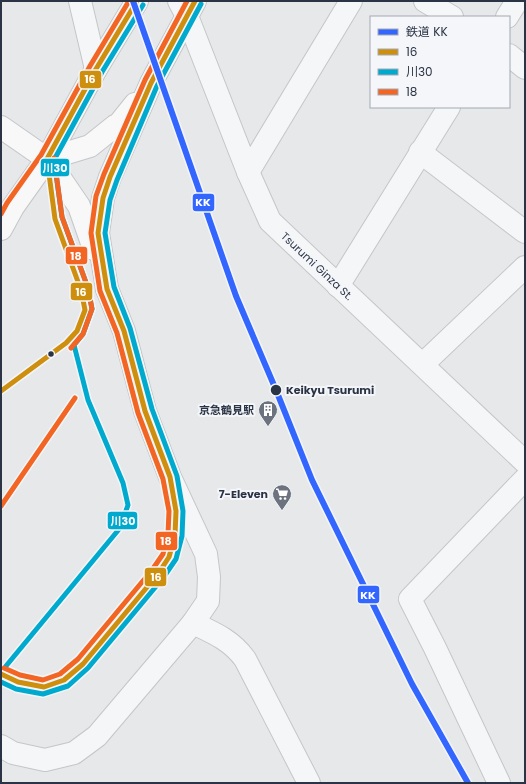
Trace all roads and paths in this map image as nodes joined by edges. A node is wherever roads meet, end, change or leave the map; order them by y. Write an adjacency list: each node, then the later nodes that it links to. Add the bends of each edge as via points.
1 (80, 1): 11 (street)
2 (137, 1): 11 (main road)
3 (351, 1): 17 (street)
4 (425, 1): 7 (street)
5 (517, 1): 8 (street)
6 (187, 6): 12 (main road); 17 (street, Tsurumi Ginza St.)
7 (450, 16)
8 (508, 16)
9 (510, 56): 10 (street)
10 (525, 68)
11 (96, 69): 16 (main road)
12 (151, 83): 16 (main road, via 119,124 90,146); 22 (main road, via 103,198 98,233)
13 (448, 108): 15 (street)
14 (1, 127): 16 (main road)
15 (420, 152): 19 (street); 21 (street)
16 (47, 159): 18 (main road, via 13,207); 22 (main road, via 79,206)
17 (248, 172): 21 (street, Tsurumi Ginza St., via 270,221)
18 (1, 229)
19 (525, 232)
20 (525, 267): 23 (street)
21 (338, 286): 23 (street, Tsurumi Ginza St.)
22 (107, 289): 26 (street, via 124,331 145,411 170,477 206,554 209,577 208,601)
23 (423, 364): 24 (street, Tsurumi Ginza St.)
24 (525, 462)
25 (525, 479): 29 (street, via 410,598)
26 (193, 623): 27 (street, via 97,736 74,753 45,760 13,753); 28 (street, via 226,640 246,659)
27 (1, 746)
28 (309, 783)
29 (499, 783)

